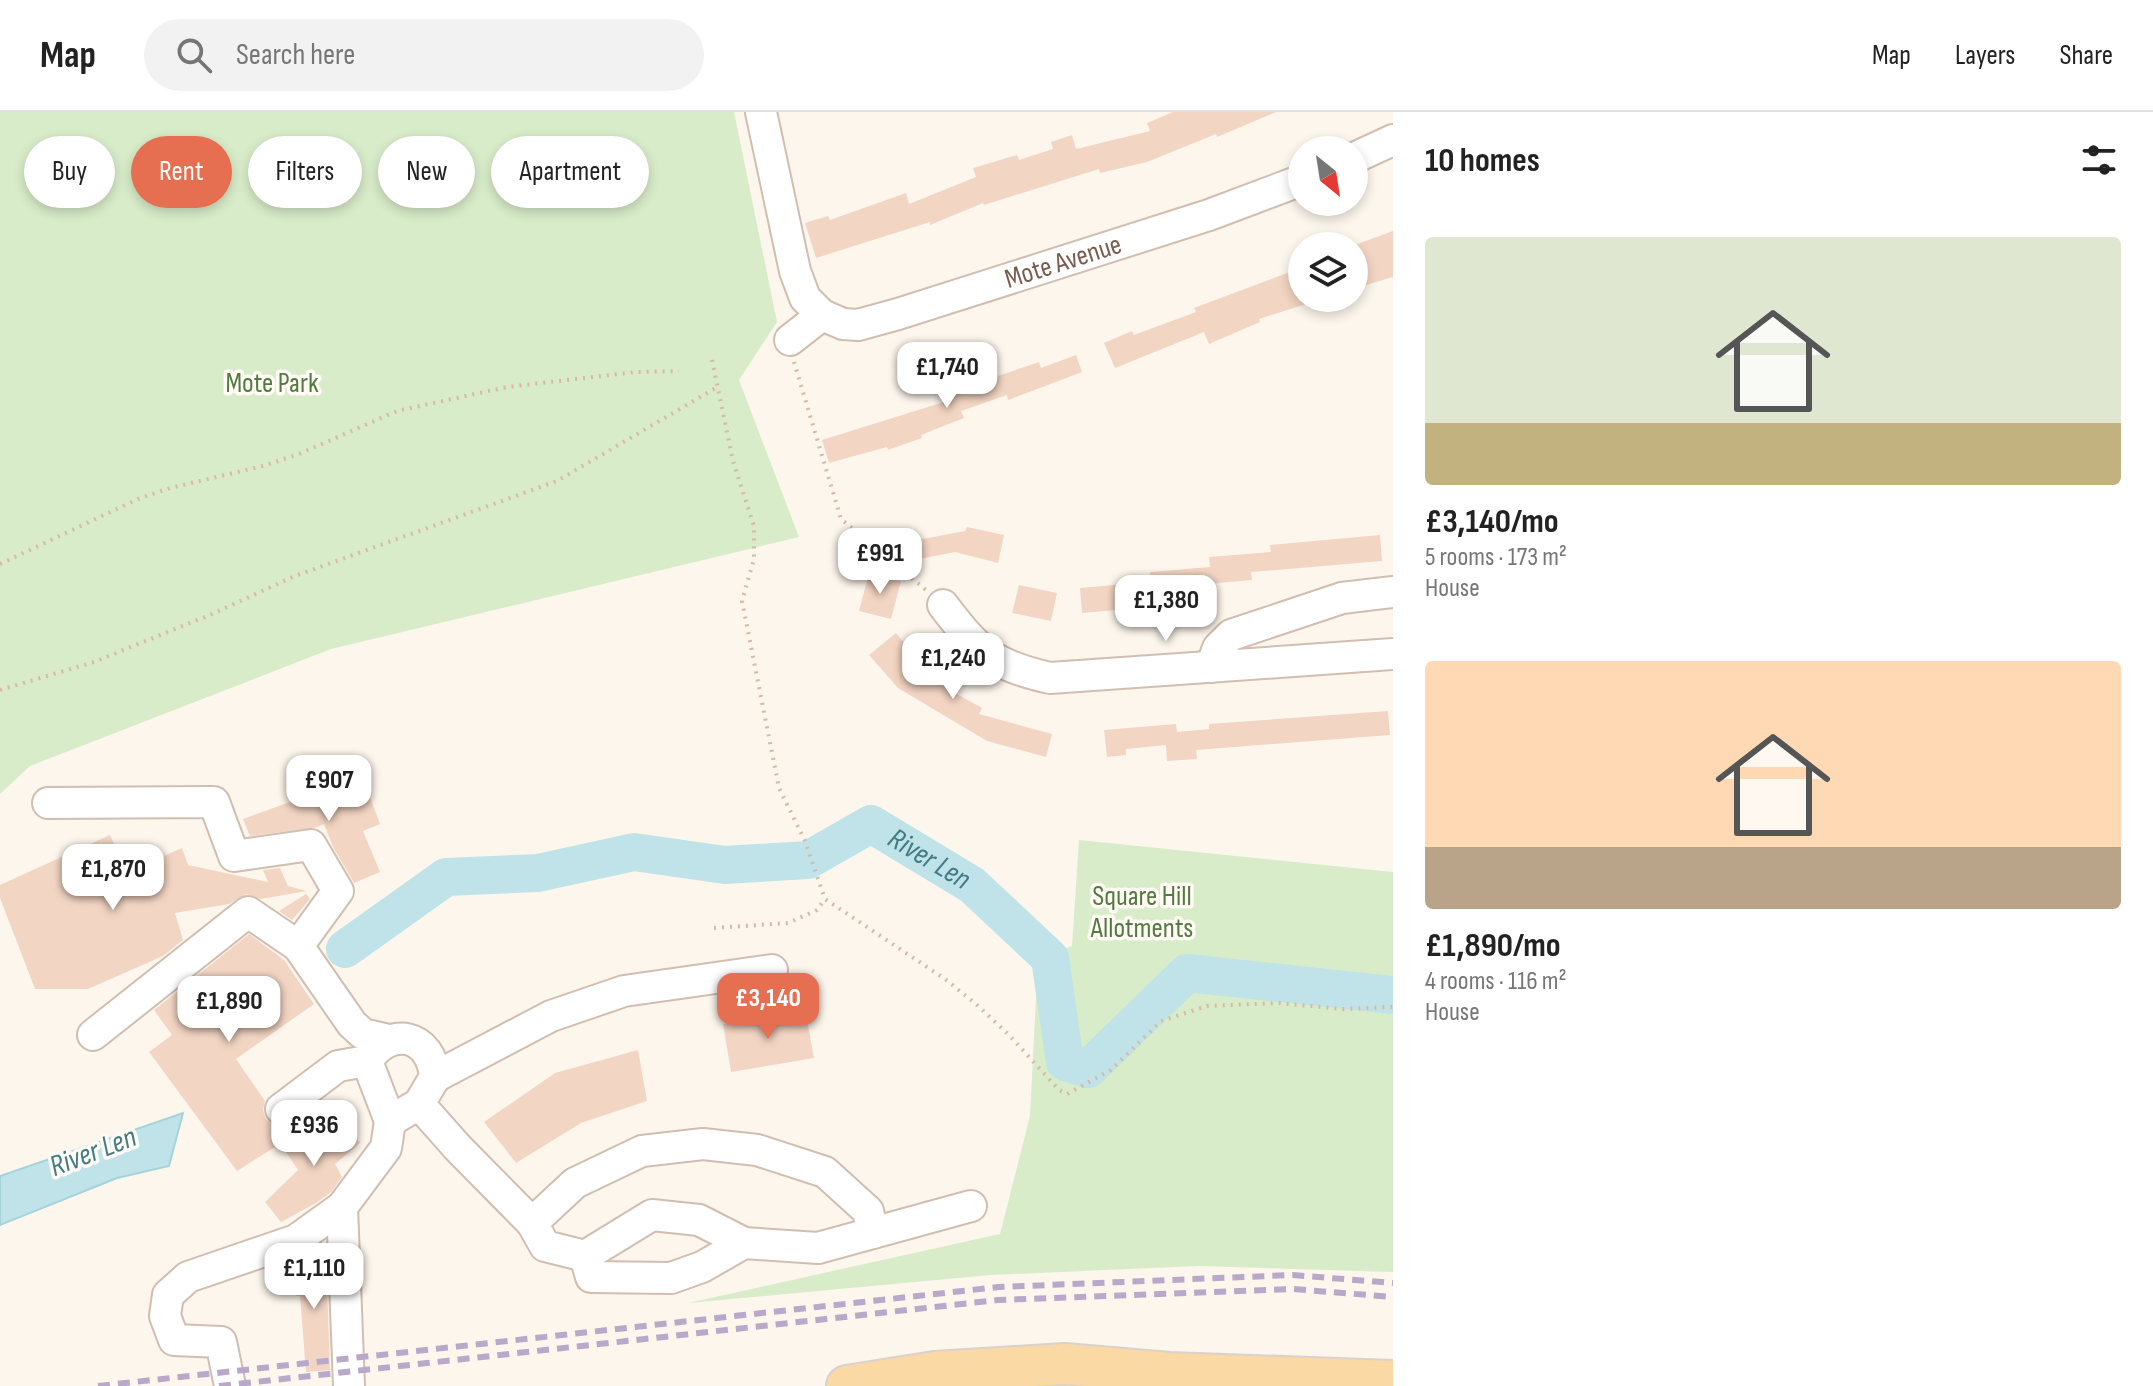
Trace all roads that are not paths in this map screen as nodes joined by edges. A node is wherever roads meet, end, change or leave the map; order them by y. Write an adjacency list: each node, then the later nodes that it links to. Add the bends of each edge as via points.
1 (761, 112): 5 (street, via 795,271 805,298)
2 (1393, 140): 3 (street)
3 (1368, 152)
4 (1288, 185): 5 (street, Mote Avenue, via 898,314 858,325)
5 (822, 315): 6 (street)
6 (790, 340)
7 (1393, 592): 10 (street, via 1342,598 1231,635 1218,648)
8 (943, 605): 10 (street, via 971,642 1019,671 1050,678)
9 (1393, 654): 10 (street)
10 (1211, 667)
11 (48, 803): 12 (street, via 214,802 234,856 311,845 338,891)
12 (298, 946): 14 (street, via 248,912); 15 (street, via 352,1024)
13 (772, 970): 16 (street, via 624,991 551,1016)
14 (93, 1035)
15 (378, 1050): 16 (street, via 401,1038 414,1041 432,1057); 18 (street, via 338,1066); 19 (street)
16 (435, 1077): 17 (street)
17 (419, 1104): 19 (street); 22 (street)
18 (281, 1109)
19 (390, 1121): 21 (street, via 386,1148)
20 (971, 1206): 23 (street)
21 (342, 1207): 28 (street, via 296,1240 188,1277 168,1295 165,1316 174,1340 221,1342); 29 (street)
22 (532, 1223): 23 (street, via 575,1183 642,1151 703,1144 757,1150 825,1172 868,1211); 25 (street, via 545,1246)
23 (873, 1233): 24 (street, via 818,1248)
24 (744, 1243): 25 (street, via 699,1220 652,1215); 25 (street, via 671,1278 591,1277)
25 (585, 1256)
26 (1168, 1380): 27 (main road); 30 (main road, via 1065,1364 935,1372)
27 (1393, 1381)
28 (230, 1386)
29 (349, 1386)
30 (847, 1386)

